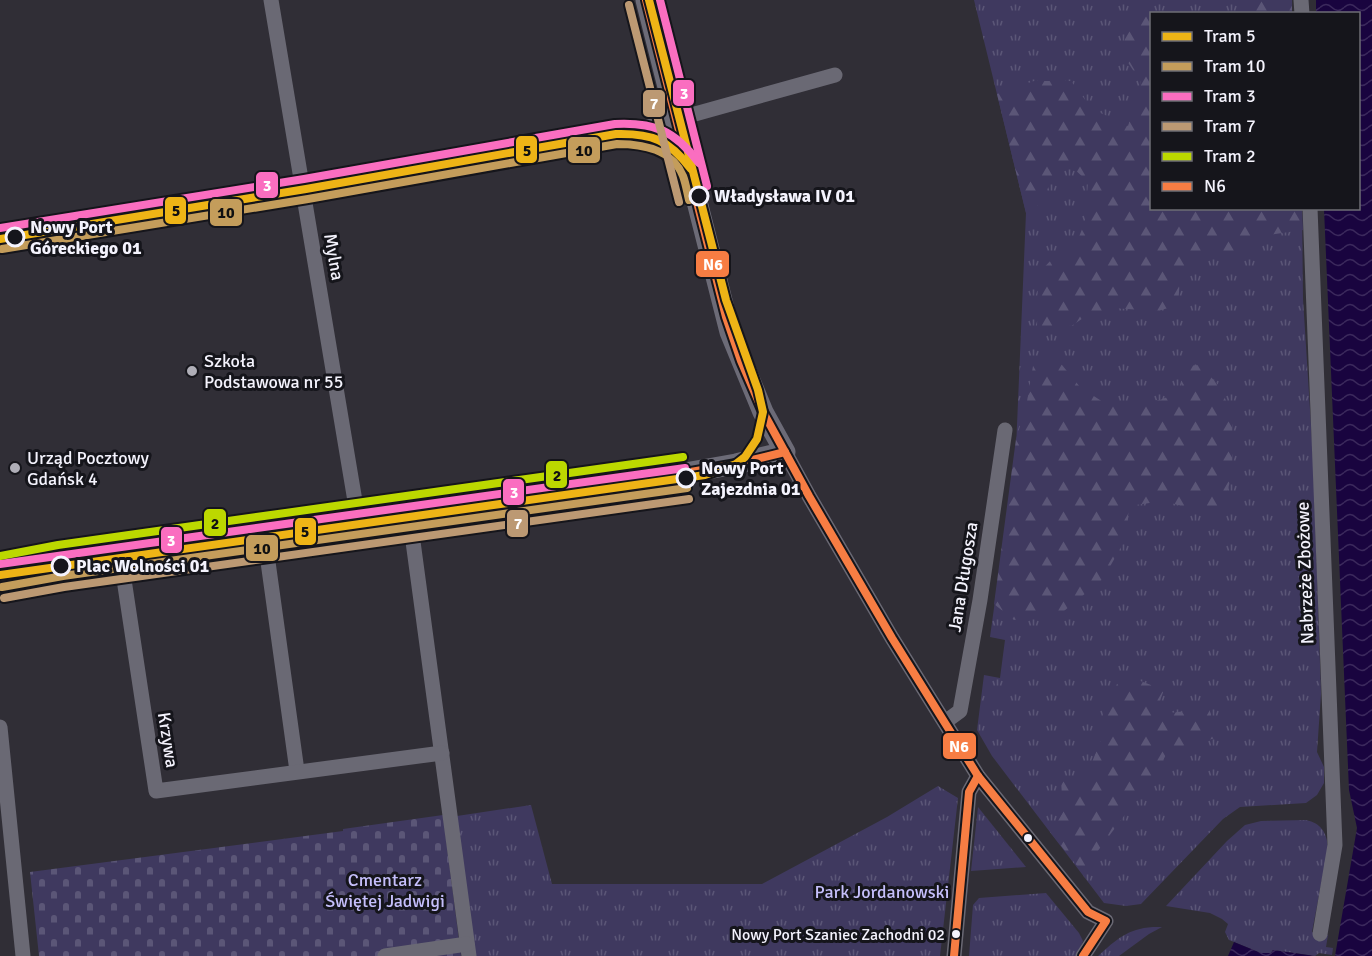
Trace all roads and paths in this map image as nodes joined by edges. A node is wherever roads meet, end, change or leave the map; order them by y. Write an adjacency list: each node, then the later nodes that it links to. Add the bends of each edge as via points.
1 (270, 0): 5 (street, Mylna)
2 (646, 0): 4 (street)
3 (835, 75): 4 (street)
4 (675, 119): 5 (street, via 616,136); 9 (street, via 730,332 763,412)
5 (303, 193): 7 (street); 11 (street, Mylna)
6 (1310, 210): 20 (street, Nabrzeże Zbożowe, via 1335,845)
7 (0, 241)
8 (1005, 430): 15 (street, Jana Długosza, via 960,711)
9 (785, 452): 10 (street, via 685,473); 15 (street)
10 (409, 512): 11 (street); 17 (street)
11 (358, 519): 12 (street)
12 (264, 533): 13 (street); 18 (street)
13 (120, 553): 14 (street); 18 (street, Krzywa, via 156,791)
14 (0, 570)
15 (945, 722): 19 (street)
16 (0, 728): 22 (street)
17 (442, 753): 18 (street, Krzywa); 21 (street)
18 (297, 771)
19 (978, 776): 24 (street, via 969,792); 25 (street, via 1088,912 1106,921)
20 (1320, 934)
21 (468, 950): 23 (street)
22 (22, 956)
23 (385, 956)
24 (954, 956)
25 (1083, 956)

